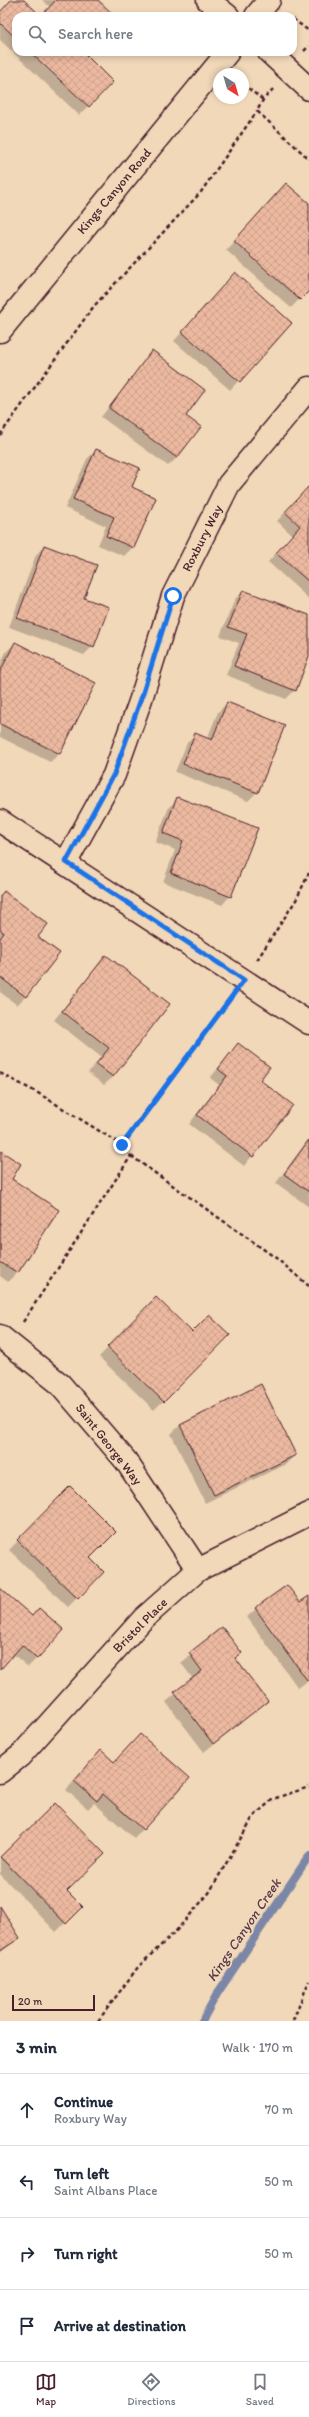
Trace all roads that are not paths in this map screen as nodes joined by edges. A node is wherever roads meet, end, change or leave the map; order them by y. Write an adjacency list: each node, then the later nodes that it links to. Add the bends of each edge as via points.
1 (208, 0): 3 (street)
2 (269, 0): 4 (street)
3 (223, 12)
4 (259, 12)
5 (225, 56): 8 (street, Kings Canyon Road)
6 (273, 56): 7 (street)
7 (309, 89)
8 (0, 330)
9 (309, 388): 11 (street, Roxbury Way, via 229,484 173,596 141,699 114,774)
10 (0, 821): 11 (street)
11 (66, 862): 12 (street)
12 (309, 1023)
13 (5, 1340): 15 (street, Saint George Way, via 60,1384 126,1462)
14 (309, 1514): 15 (street, Bristol Place)
15 (198, 1570): 16 (street, Bristol Place, via 144,1619 20,1756)
16 (0, 1772)

